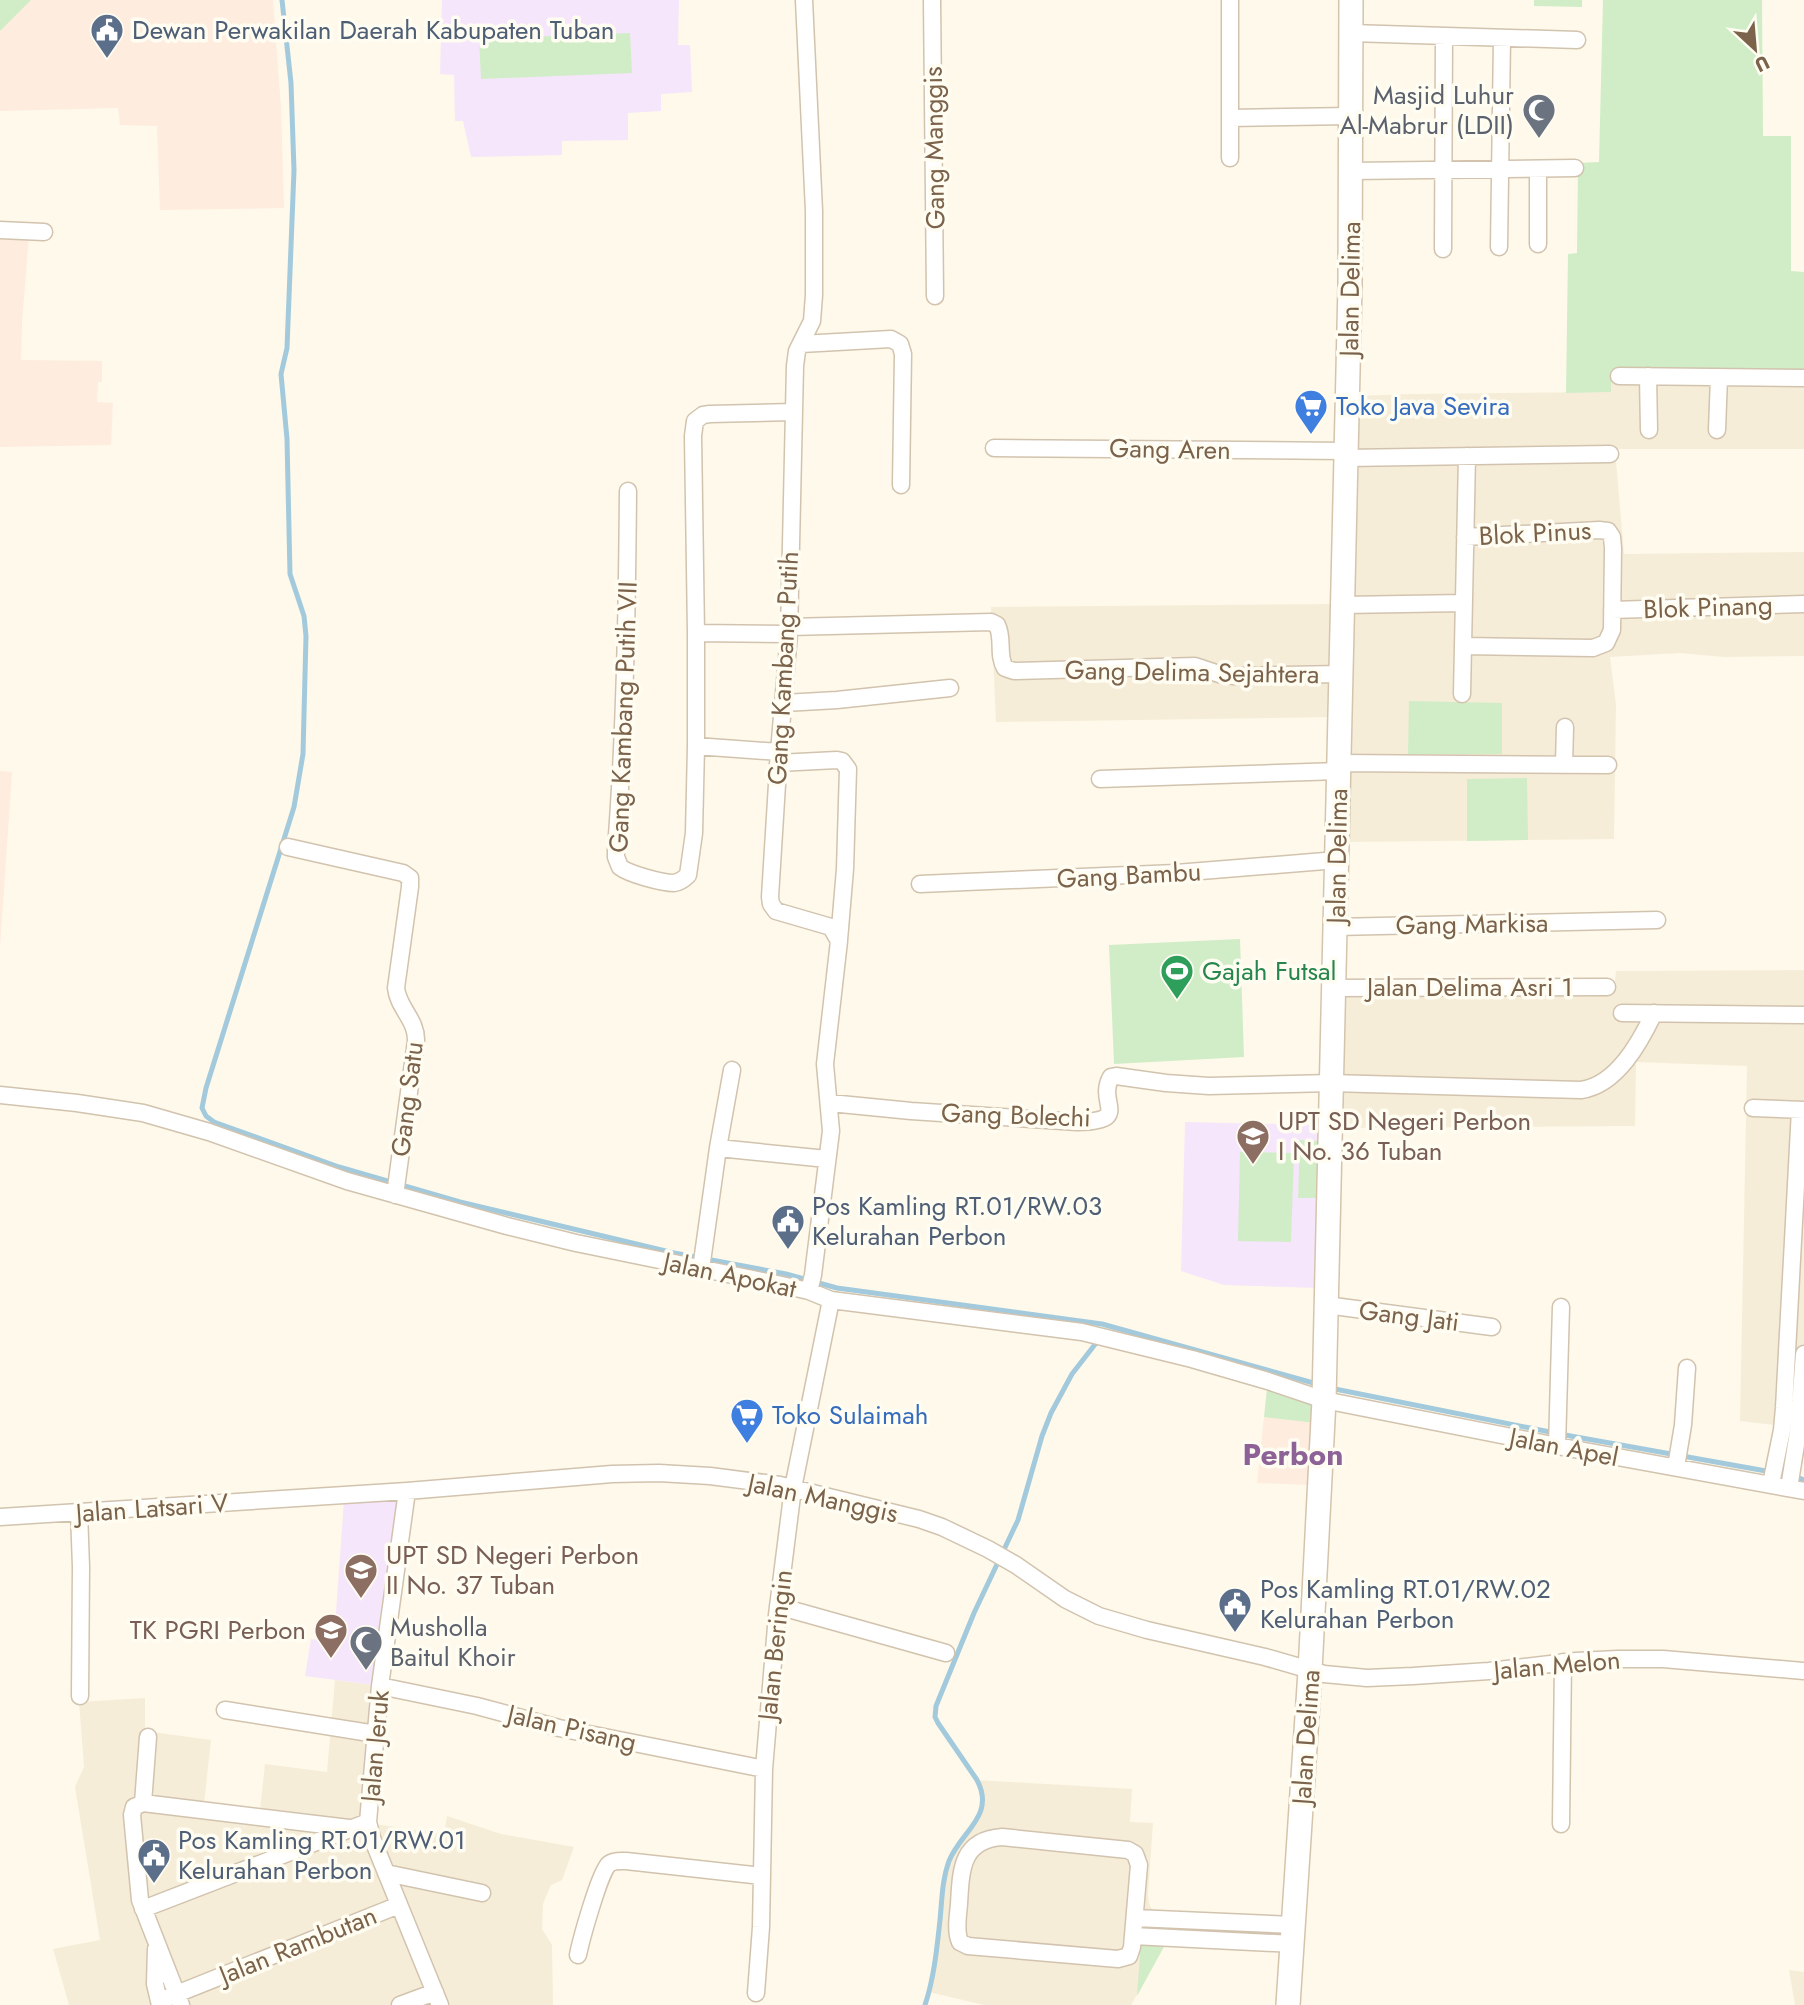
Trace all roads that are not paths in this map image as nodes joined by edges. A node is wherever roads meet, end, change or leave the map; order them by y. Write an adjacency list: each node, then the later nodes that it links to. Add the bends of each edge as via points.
1 (804, 0): 23 (street, Gang Kambang Putih, via 814,295 812,321)
2 (932, 0): 22 (street, Gang Manggis)
3 (1230, 0): 10 (street)
4 (1351, 0): 5 (street, Jalan Delima)
5 (1351, 33): 6 (street); 9 (street, Jalan Delima)
6 (1444, 36): 7 (street); 15 (street)
7 (1502, 38): 8 (street); 13 (street)
8 (1577, 40)
9 (1351, 116): 10 (street); 16 (street, Jalan Delima)
10 (1230, 118): 11 (street)
11 (1230, 158)
12 (1574, 168): 14 (street)
13 (1500, 169): 14 (street); 15 (street); 20 (street)
14 (1538, 169): 19 (street)
15 (1444, 170): 16 (street); 21 (street)
16 (1351, 171): 32 (street, Jalan Delima)
17 (0, 230): 18 (street)
18 (44, 232)
19 (1538, 244)
20 (1499, 247)
21 (1443, 249)
22 (935, 296)
23 (801, 344): 28 (street, Gang Kambang Putih, via 795,366); 35 (street, via 891,339 900,344)
24 (1619, 376): 25 (street)
25 (1648, 376): 26 (street); 29 (street)
26 (1718, 377): 27 (street); 30 (street)
27 (1804, 377)
28 (794, 412): 42 (street, Gang Kambang Putih); 43 (street, via 710,414 695,421)
29 (1649, 430)
30 (1717, 430)
31 (994, 448): 32 (street, Gang Aren)
32 (1346, 454): 34 (street, Gang Aren); 40 (street, Jalan Delima)
33 (1610, 454): 34 (street, Gang Aren)
34 (1466, 456): 37 (street)
35 (901, 485)
36 (628, 491): 50 (street, Gang Kambang Putih VII, via 623,746 616,849 624,870 674,883 688,875)
37 (1465, 537): 38 (street); 41 (street, Blok Pinus, via 1608,531 1613,541)
38 (1464, 603): 40 (street); 44 (street)
39 (1804, 604): 41 (street, Blok Pinang)
40 (1343, 605): 45 (street, Jalan Delima)
41 (1612, 610): 44 (street, via 1611,634 1598,647)
42 (789, 630): 43 (street); 45 (street, Gang Delima Sejahtera, via 985,622 997,625 1002,663 1010,670 1195,666 1234,676); 48 (street, Gang Kambang Putih)
43 (696, 632): 50 (street)
44 (1463, 646): 47 (street)
45 (1341, 674): 54 (street, Jalan Delima)
46 (950, 688): 48 (street)
47 (1462, 694)
48 (784, 703): 51 (street, Gang Kambang Putih)
49 (1565, 727): 52 (street)
50 (696, 746): 51 (street)
51 (778, 758): 61 (street, Gang Kambang Putih, via 771,904 780,913 831,927); 61 (street, via 837,760 848,769)
52 (1564, 764): 53 (street); 54 (street)
53 (1608, 765)
54 (1339, 767): 55 (street); 57 (street, Jalan Delima)
55 (1100, 779)
56 (288, 847): 75 (street, Gang Satu, via 407,875 411,882 396,980 400,1004 416,1034)
57 (1337, 860): 58 (street, Gang Bambu, via 1176,873); 60 (street, Jalan Delima)
58 (920, 884)
59 (1657, 920): 60 (street, Gang Markisa)
60 (1335, 927): 63 (street, Jalan Delima)
61 (839, 944): 70 (street, via 826,1051)
62 (1606, 987): 63 (street, Jalan Delima Asri 1)
63 (1334, 988): 68 (street, Jalan Delima)
64 (1622, 1013): 65 (street)
65 (1654, 1013): 66 (street); 68 (street, via 1623,1063 1586,1090)
66 (1804, 1015)
67 (732, 1070): 73 (street)
68 (1331, 1083): 70 (street, Gang Bolechi, via 1209,1086 1114,1076 1108,1082 1108,1114 1093,1121); 81 (street, Jalan Delima)
69 (0, 1095): 75 (street, Jalan Apokat, via 143,1113 347,1181)
70 (830, 1103): 74 (street)
71 (1753, 1108): 72 (street)
72 (1802, 1110): 77 (street)
73 (718, 1148): 74 (street); 76 (street)
74 (827, 1159): 78 (street)
75 (396, 1186): 76 (street, Jalan Apokat, via 576,1243)
76 (702, 1260): 78 (street, Jalan Apokat)
77 (1798, 1265): 79 (street)
78 (811, 1284): 80 (street, Jalan Apokat)
79 (1797, 1287): 88 (street)
80 (831, 1300): 86 (street, Jalan Apokat, via 1082,1332); 92 (street, Jalan Beringin)
81 (1326, 1305): 83 (street, Gang Jati); 86 (street, Jalan Delima)
82 (1561, 1307): 87 (street)
83 (1492, 1327)
84 (1804, 1354): 89 (street)
85 (1687, 1368): 90 (street)
86 (1324, 1390): 87 (street, Jalan Apel); 101 (street, Jalan Delima)
87 (1557, 1446): 90 (street, Jalan Apel)
88 (1778, 1452): 89 (street); 91 (street)
89 (1795, 1455): 93 (street)
90 (1678, 1459): 91 (street, Jalan Apel)
91 (1771, 1484): 93 (street, Jalan Apel)
92 (793, 1488): 94 (street, Jalan Manggis, via 710,1476 633,1473); 98 (street, Jalan Beringin); 101 (street, Jalan Manggis, via 919,1519 976,1542 1099,1616)
93 (1797, 1489)
94 (407, 1491): 95 (street, Jalan Manggis); 103 (street, Jalan Jeruk)
95 (304, 1498): 96 (street, Jalan Latsari V)
96 (79, 1512): 97 (street, Jalan Latsari V); 104 (street)
97 (0, 1517)
98 (778, 1606): 99 (street); 108 (street, Jalan Beringin)
99 (946, 1653)
100 (1563, 1662): 101 (street, Jalan Melon, via 1413,1676); 102 (street, Jalan Melon, via 1663,1659); 111 (street)
101 (1310, 1671): 119 (street, Jalan Delima)
102 (1804, 1671)
103 (380, 1686): 106 (street, Jalan Jeruk); 108 (street, Jalan Pisang)
104 (80, 1696)
105 (225, 1710): 106 (street)
106 (376, 1734): 110 (street, Jalan Jeruk)
107 (148, 1737): 109 (street)
108 (764, 1769): 114 (street, Jalan Beringin)
109 (143, 1803): 112 (street); 117 (street, via 134,1807 132,1815)
110 (368, 1822): 112 (street); 113 (street, Jalan Jeruk)
111 (1562, 1824)
112 (352, 1829): 117 (street)
113 (386, 1873): 115 (street); 116 (street, Jalan Jeruk)
114 (762, 1876): 122 (street, via 619,1861 609,1864); 123 (street, Jalan Beringin)
115 (482, 1893)
116 (399, 1905): 124 (street, Jalan Rambutan); 125 (street, Jalan Jeruk)
117 (143, 1909): 121 (street)
118 (1135, 1918): 119 (street); 120 (street); 120 (street, via 1139,1861 1132,1851 1002,1837 981,1842 964,1861 957,1930 964,1945 1118,1959 1129,1956)
119 (1293, 1935): 120 (street); 128 (street, Jalan Delima)
120 (1133, 1936)
121 (157, 1944): 124 (street); 126 (street, via 154,1973)
122 (579, 1955)
123 (756, 1993)
124 (178, 1999): 126 (street, Jalan Rambutan)
125 (437, 1999): 127 (street)
126 (160, 2003)
127 (400, 2005)
128 (1292, 2005)

